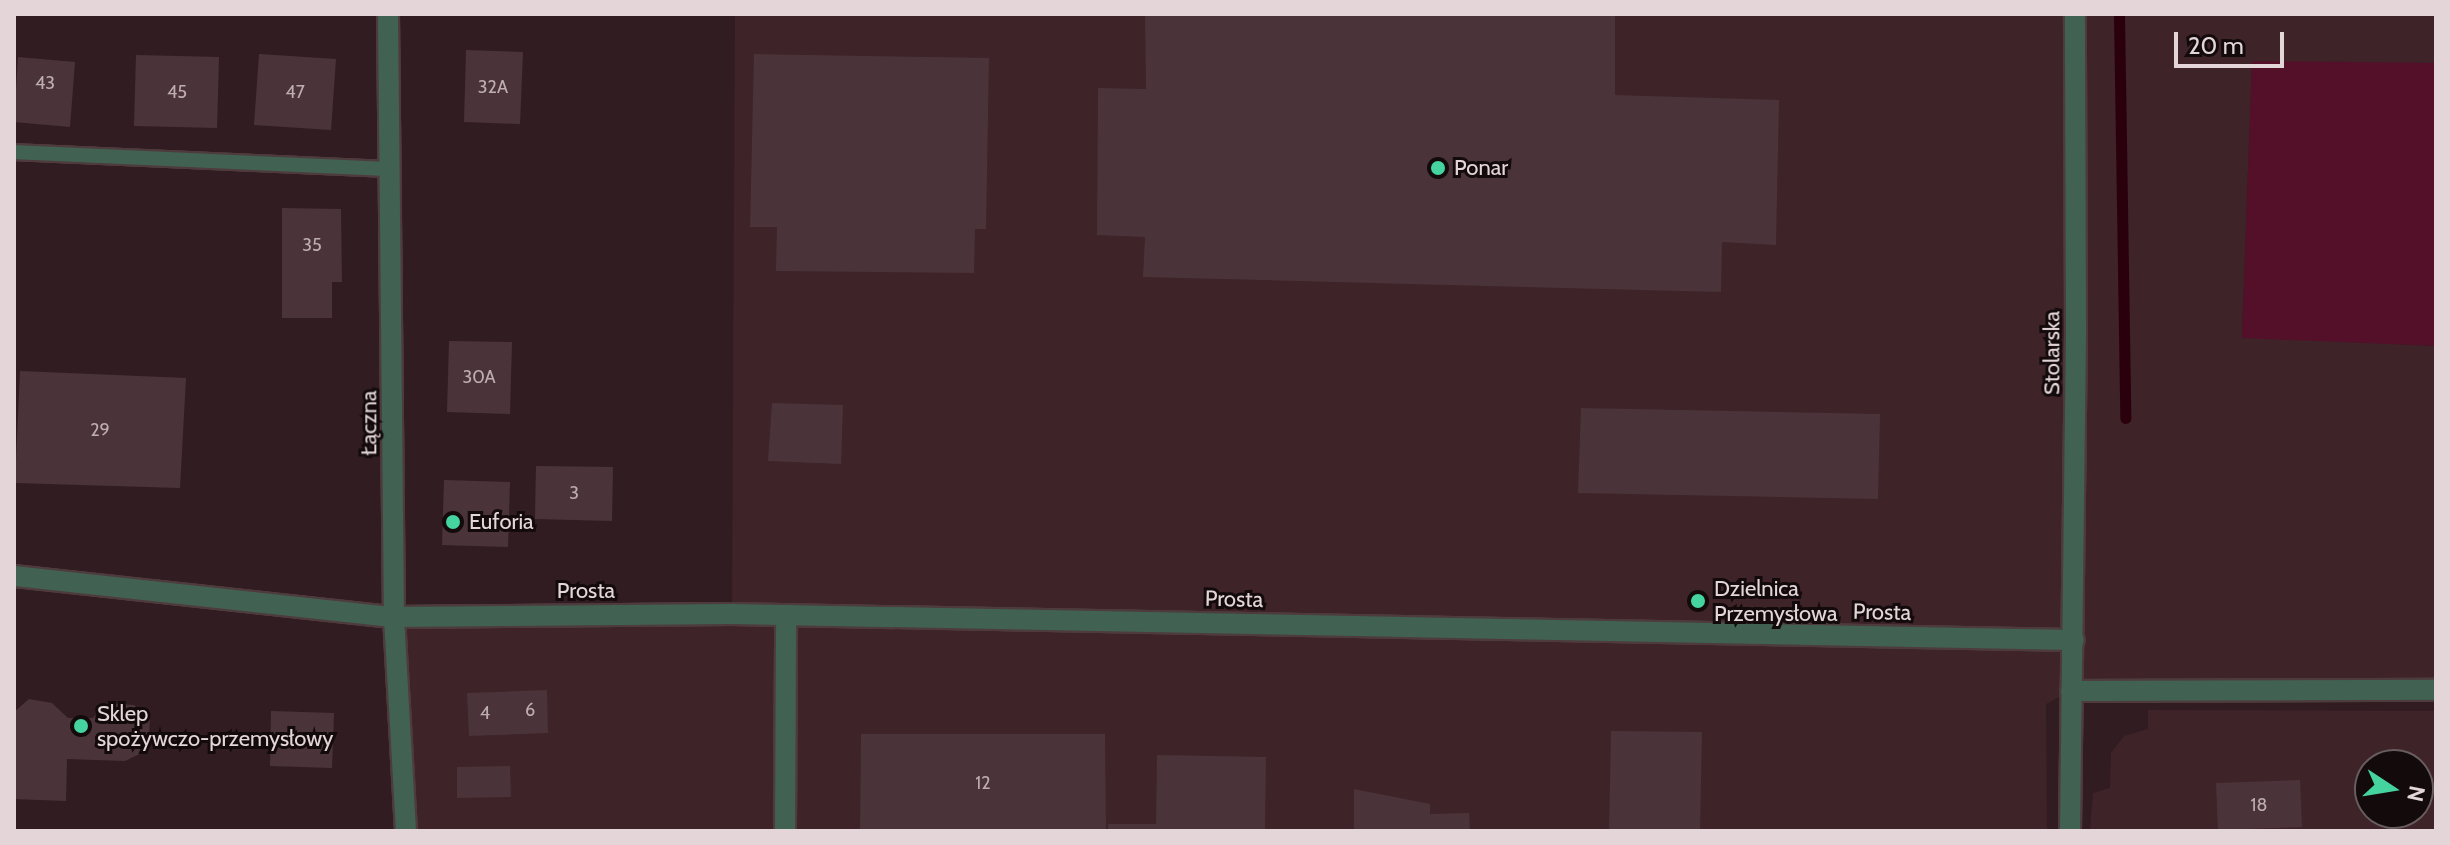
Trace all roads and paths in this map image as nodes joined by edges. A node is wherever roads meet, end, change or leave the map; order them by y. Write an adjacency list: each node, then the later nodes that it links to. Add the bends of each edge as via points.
1 (388, 14): 4 (street, Łączna)
2 (2075, 14): 8 (street, Stolarska)
3 (14, 152): 4 (lane)
4 (392, 169): 7 (street, Łączna)
5 (14, 576): 7 (street, Prosta)
6 (786, 615): 7 (street, Prosta); 8 (street, Prosta); 12 (street)
7 (394, 617): 11 (street, Łączna)
8 (2074, 640): 10 (street, Stolarska)
9 (2436, 690): 10 (street)
10 (2071, 691): 13 (street, Stolarska)
11 (406, 831)
12 (785, 831)
13 (2070, 831)

